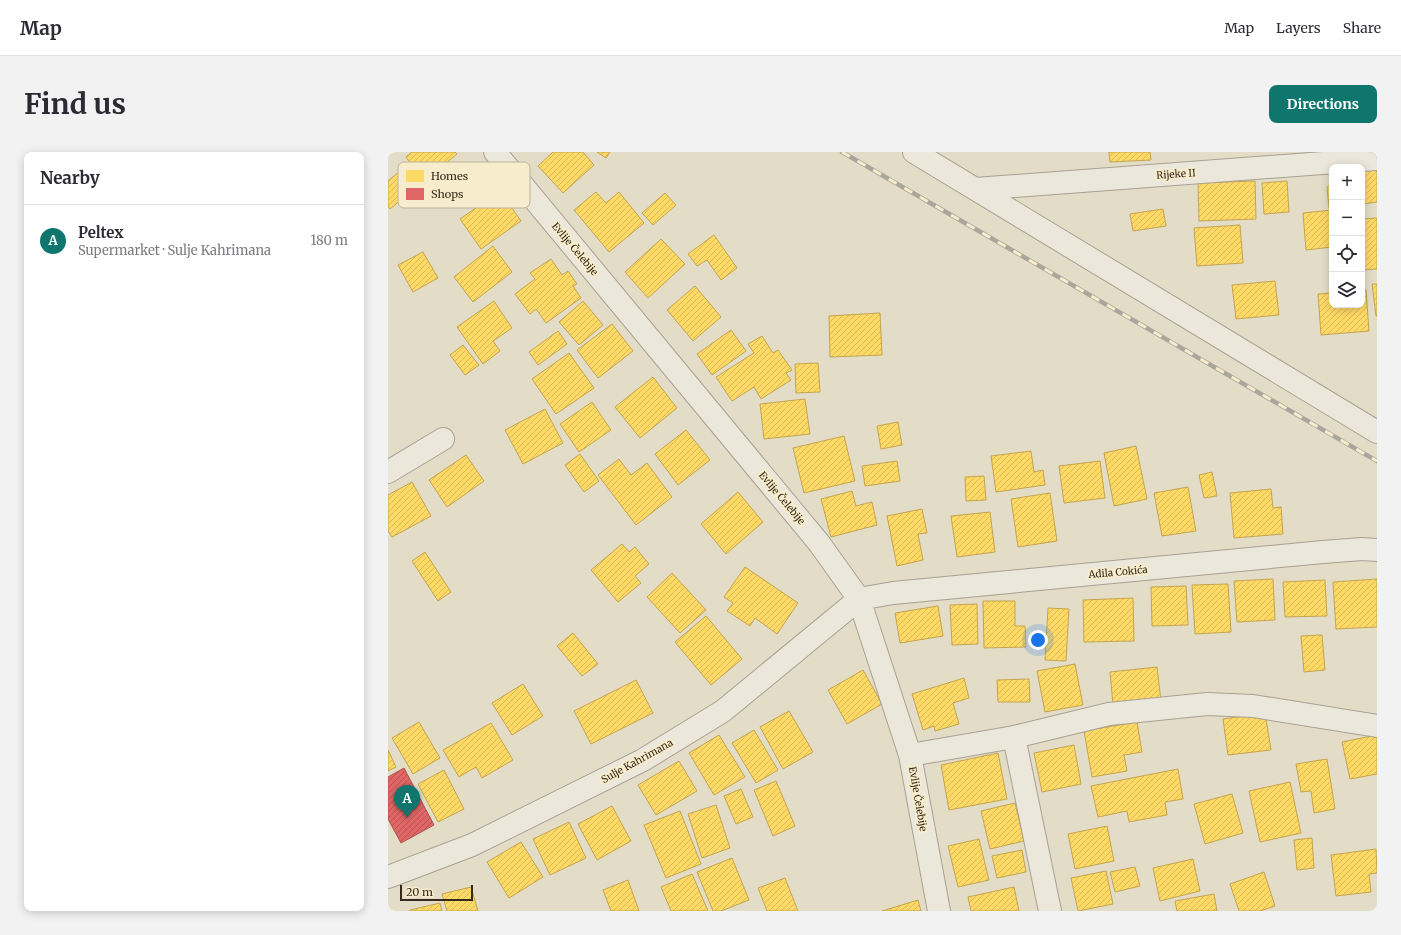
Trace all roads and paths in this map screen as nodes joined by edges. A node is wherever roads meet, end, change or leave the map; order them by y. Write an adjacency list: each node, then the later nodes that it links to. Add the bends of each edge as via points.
1 (495, 152): 4 (street, Evlije Čelebije)
2 (914, 152): 5 (street)
3 (1377, 159): 5 (street, Rijeke II)
4 (503, 162)
5 (975, 189): 7 (street)
6 (530, 194): 11 (street, Evlije Čelebije, via 819,543)
7 (1377, 432)
8 (443, 439): 9 (street)
9 (388, 472)
10 (1377, 550): 11 (street, Adila Cokića, via 1323,552 893,593)
11 (859, 599): 14 (street, Evlije Čelebije); 15 (street, Sulje Kahrimana, via 723,711 643,760 472,845)
12 (1377, 726): 13 (street, via 1253,706 1208,704 1109,714)
13 (1014, 737): 14 (street); 17 (street)
14 (910, 755): 16 (street, Evlije Čelebije)
15 (388, 877)
16 (939, 911)
17 (1050, 911)

